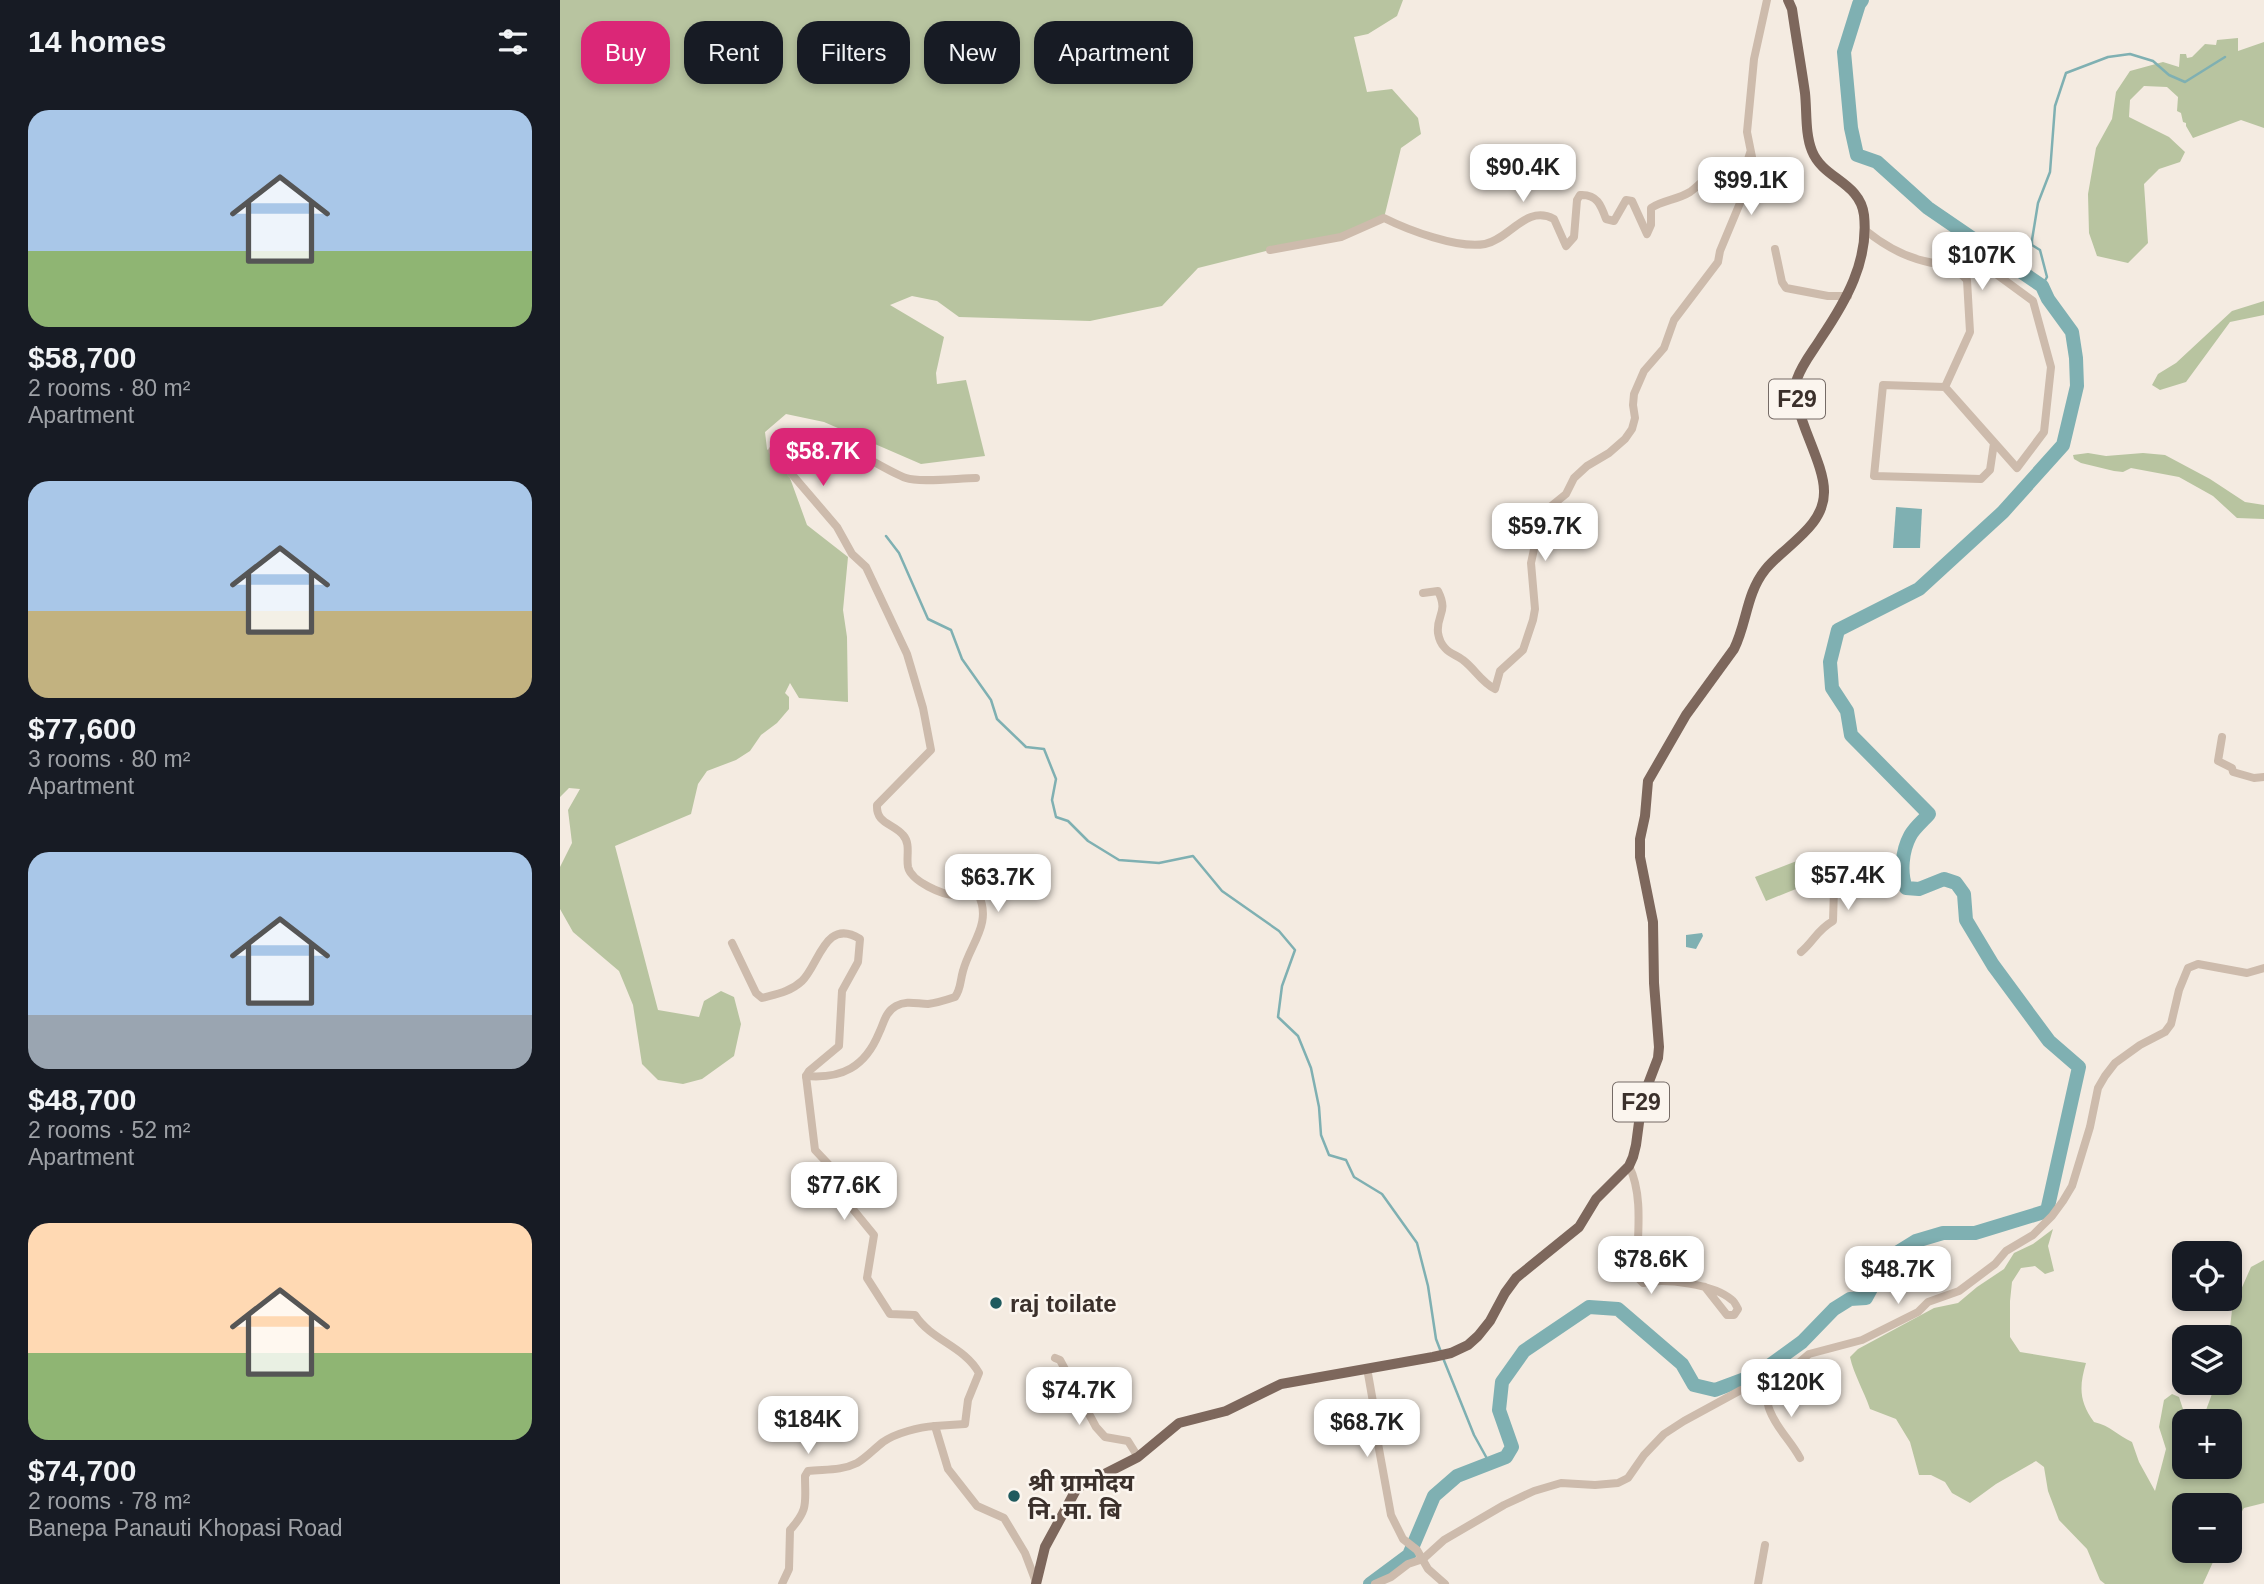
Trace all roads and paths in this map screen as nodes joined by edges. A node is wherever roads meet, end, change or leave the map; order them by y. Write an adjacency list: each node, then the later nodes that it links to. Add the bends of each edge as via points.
1 (1766, 0): 3 (street, via 1754,59 1747,132)
2 (1788, 0): 4 (main road, F29, via 1812,151 1828,172 1857,194)
3 (1751, 153): 6 (street, via 1745,169 1728,189 1718,169 1690,192 1651,208 1647,234 1632,201 1626,200 1610,221 1590,194 1577,200 1574,237 1566,246 1554,219 1536,215 1482,245 1444,239 1384,218 1341,237); 11 (street, via 1751,179 1717,262 1674,320 1664,348 1644,372 1634,394 1632,429 1574,478 1540,522 1531,563 1533,620 1523,650 1500,671 1495,689 1442,645 1438,626 1442,599 1438,591)
4 (1865, 230): 7 (street, via 1922,261); 8 (main road, F29)
5 (1775, 249): 8 (street, via 1786,288)
6 (1270, 250)
7 (1954, 266): 9 (street, via 1967,280 1970,332); 9 (street, via 1992,271 2033,301 2051,367 2044,432 2017,468)
8 (1848, 296): 19 (main road, F29, via 1796,383 1802,417 1821,471 1824,491 1820,510 1755,586 1734,649 1686,715 1648,780 1640,857 1653,922 1659,1047 1642,1100)
9 (1945, 387): 9 (street, via 1994,443 1990,470 1981,479 1874,476 1883,385)
10 (976, 478): 18 (street, via 909,480 819,435 797,433 777,441 772,451 866,567 907,654 923,708 931,750 877,805 876,814 906,839 910,874 948,894 978,894 984,920 955,997 895,1006 885,1016 868,1056 843,1074)
11 (1423, 593)
12 (2222, 737): 13 (street, via 2218,761 2233,772)
13 (2264, 777)
14 (1819, 860): 16 (street, via 1832,875 1833,921)
15 (732, 943): 18 (street, via 762,998 788,991 804,979 825,943 835,936 852,934 860,939 858,962 842,992 839,1046)
16 (1801, 952)
17 (2264, 968): 23 (street, via 2247,972 2197,964 2188,968 2171,1024 2115,1063 2098,1088 2072,1186 2033,1235 2006,1251 1959,1292 1928,1302 1918,1312 1861,1340 1809,1354 1782,1377)
18 (806, 1076): 24 (street, via 815,1150 832,1168 838,1191 874,1235 867,1278 890,1314 915,1315 924,1328 971,1359 979,1373 965,1424)
19 (1629, 1166): 20 (street, via 1637,1199 1637,1277 1643,1283 1658,1280); 22 (main road, via 1596,1199 1578,1227 1516,1278 1490,1321 1468,1345 1451,1353)
20 (1705, 1287)
21 (1055, 1358): 25 (street, via 1096,1427 1105,1437 1128,1441)
22 (1367, 1368): 25 (main road, via 1281,1384 1226,1411 1179,1423); 28 (street, via 1391,1515 1403,1539)
23 (1766, 1383): 26 (street, via 1768,1409); 28 (street, via 1741,1390 1664,1434 1628,1478 1602,1485 1562,1483 1542,1488 1444,1540)
24 (935, 1426): 29 (street, via 889,1438 848,1466 808,1471 804,1513 790,1530 789,1569); 30 (street, via 948,1469 977,1506 1004,1518 1026,1553)
25 (1138, 1457): 30 (main road, via 1077,1488 1045,1547)
26 (1800, 1458)
27 (1765, 1545): 33 (street)
28 (1423, 1559): 31 (street); 32 (street)
29 (782, 1584)
30 (1036, 1584)
31 (1375, 1584)
32 (1445, 1584)
33 (1758, 1584)

